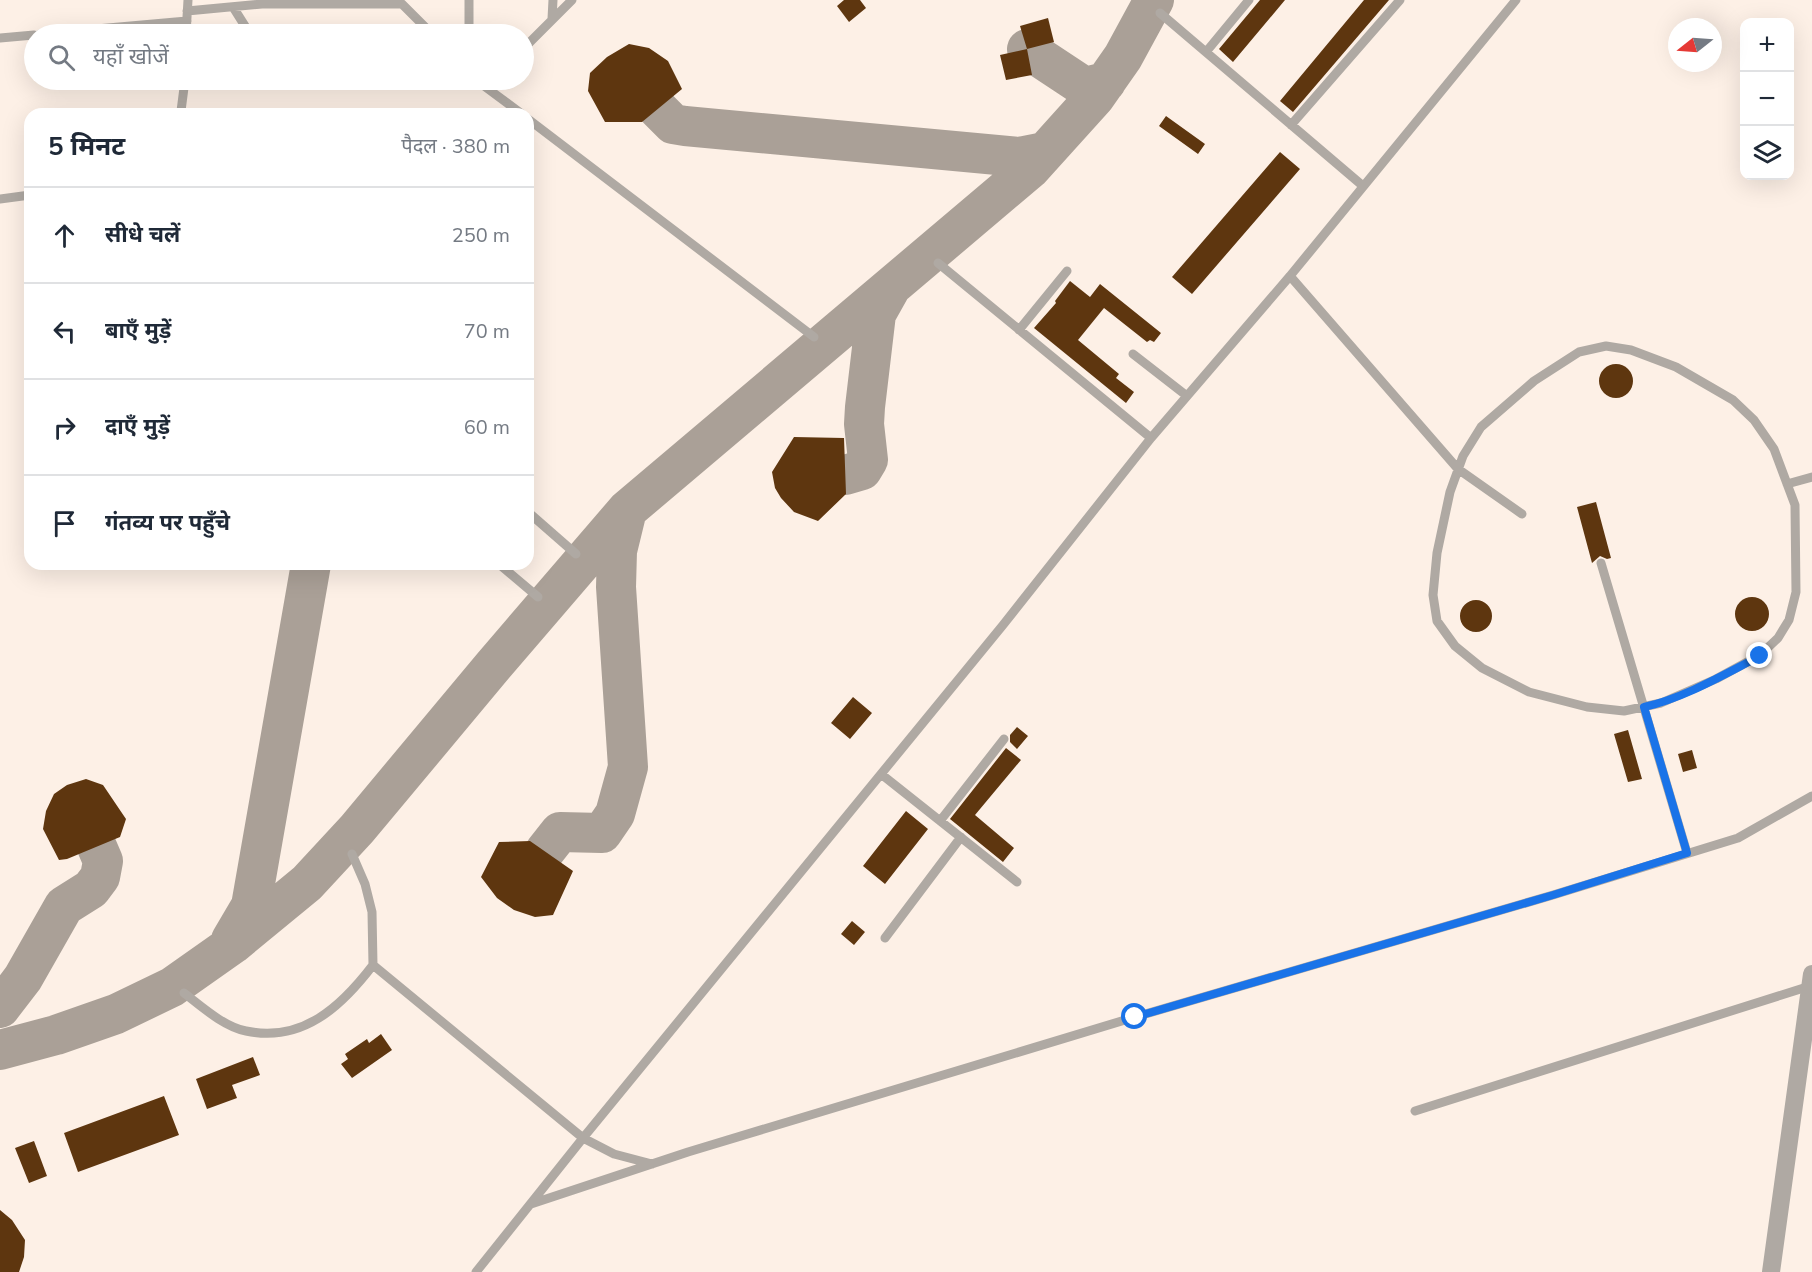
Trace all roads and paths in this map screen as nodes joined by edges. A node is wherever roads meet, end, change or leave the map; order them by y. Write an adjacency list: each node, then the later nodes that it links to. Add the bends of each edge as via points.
1 (188, 0): 9 (lane)
2 (469, 0): 17 (lane)
3 (553, 0): 11 (lane)
4 (572, 0): 11 (lane)
5 (1249, 0): 21 (lane)
6 (1400, 0): 27 (lane)
7 (1516, 0): 28 (lane)
8 (233, 7): 9 (lane); 15 (lane); 16 (lane, via 402,4)
9 (187, 11): 12 (lane)
10 (1160, 13): 21 (lane)
11 (552, 19): 20 (lane)
12 (187, 21): 13 (lane); 14 (lane)
13 (153, 24)
14 (187, 24)
15 (244, 24)
16 (422, 24)
17 (469, 24)
18 (24, 36): 19 (lane)
19 (0, 38)
20 (534, 38)
21 (1206, 52): 27 (lane)
22 (183, 90): 24 (lane)
23 (490, 90): 25 (lane)
24 (179, 108)
25 (514, 108)
26 (534, 124): 35 (lane)
27 (1292, 125): 28 (lane)
28 (1363, 186): 33 (lane)
29 (24, 196): 30 (lane)
30 (0, 199)
31 (938, 263): 34 (lane)
32 (1067, 270): 34 (lane)
33 (1290, 276): 37 (lane); 39 (lane)
34 (1019, 330): 38 (lane)
35 (814, 337)
36 (1133, 354): 37 (lane)
37 (1187, 396): 38 (lane)
38 (1151, 438): 50 (lane)
39 (1458, 469): 41 (lane, via 1481,428 1534,381 1579,352 1606,346 1631,350 1676,367 1733,400 1774,448); 42 (lane); 48 (lane, via 1437,553 1433,595 1437,621 1455,646 1482,668 1529,692 1587,707 1624,711)
40 (1812, 477): 41 (lane)
41 (1787, 484): 48 (lane, via 1795,505 1796,592 1789,620 1778,638 1760,656 1716,679)
42 (1521, 514)
43 (534, 517): 44 (lane)
44 (576, 554)
45 (1601, 563): 48 (lane)
46 (506, 570): 47 (lane)
47 (538, 597)
48 (1644, 707): 54 (lane)
49 (1004, 739): 52 (lane)
50 (881, 774): 52 (lane); 62 (lane)
51 (1812, 796): 54 (lane, via 1738,838)
52 (940, 821): 53 (lane)
53 (961, 837): 56 (lane); 57 (lane)
54 (1687, 853): 63 (lane)
55 (352, 854): 58 (lane, via 372,912)
56 (1017, 882)
57 (885, 938)
58 (373, 965): 60 (lane, via 335,1008 284,1033 245,1031 213,1016); 62 (lane)
59 (1811, 980): 61 (lane); 66 (street)
60 (184, 993)
61 (1415, 1111)
62 (583, 1138): 63 (lane, via 614,1154); 64 (lane)
63 (652, 1164): 64 (lane)
64 (531, 1204): 65 (lane)
65 (476, 1272)
66 (1771, 1272)

